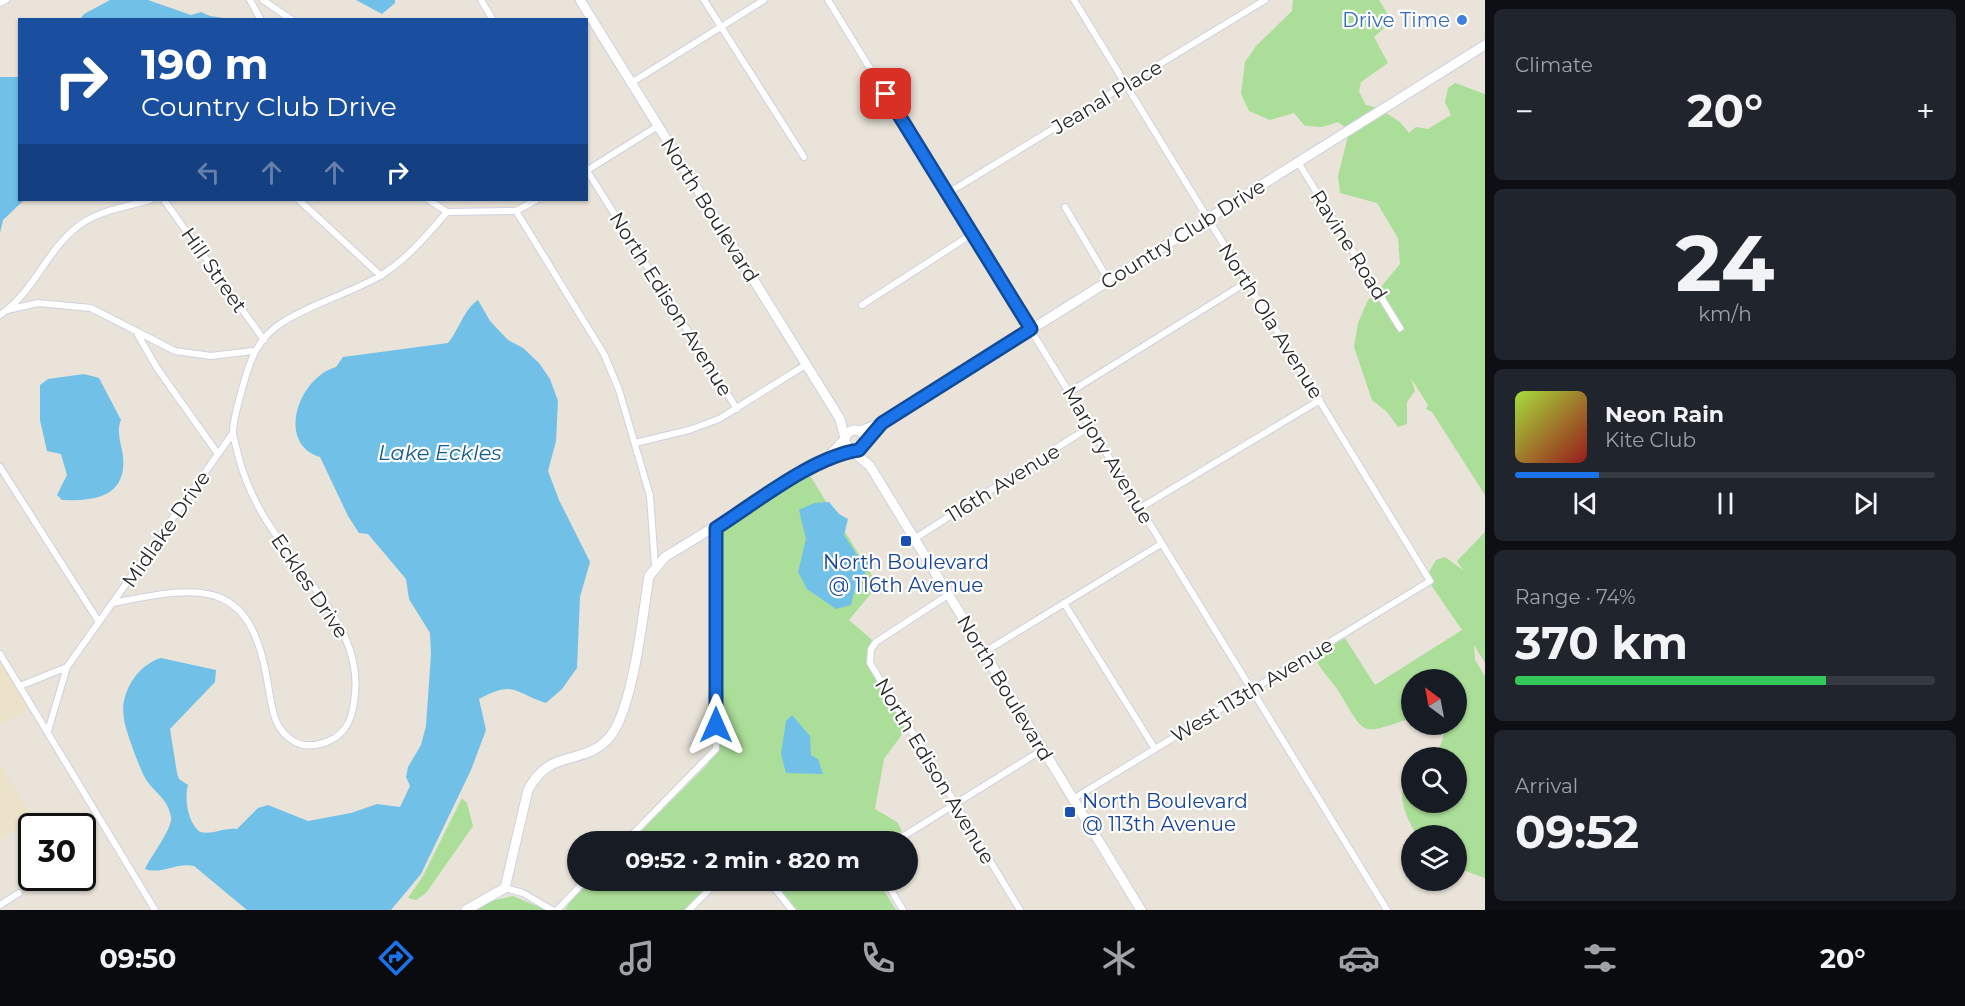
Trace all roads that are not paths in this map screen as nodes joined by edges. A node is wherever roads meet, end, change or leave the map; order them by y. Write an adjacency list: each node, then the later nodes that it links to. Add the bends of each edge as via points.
1 (6, 0): 11 (street)
2 (250, 0): 12 (street)
3 (263, 0): 13 (street)
4 (481, 0): 14 (street)
5 (580, 0): 17 (street, North Boulevard)
6 (704, 0): 15 (street)
7 (764, 0): 15 (street)
8 (828, 0): 24 (street, Marjory Avenue)
9 (1074, 0): 18 (street, North Ola Avenue)
10 (1265, 0): 18 (street, Jeanal Place)
11 (0, 3)
12 (260, 18)
13 (289, 18)
14 (492, 18)
15 (720, 28): 17 (street); 20 (street)
16 (1485, 46): 21 (street, Country Club Drive)
17 (631, 83): 19 (street, North Boulevard)
18 (1126, 86): 24 (street, Jeanal Place); 33 (street, North Ola Avenue)
19 (658, 126): 22 (street); 46 (street, North Boulevard)
20 (804, 156)
21 (1298, 162): 33 (street, Country Club Drive); 41 (street, Ravine Road)
22 (588, 169)
23 (588, 172): 49 (street, North Edison Avenue)
24 (948, 193): 34 (street, Marjory Avenue)
25 (147, 201): 39 (street, via 96,216 74,230)
26 (165, 201): 44 (street, Hill Street)
27 (300, 201): 35 (street)
28 (430, 201): 32 (street)
29 (534, 201): 31 (street)
30 (1065, 207): 36 (street)
31 (516, 211): 32 (street); 55 (street, via 604,354)
32 (447, 212): 35 (street)
33 (1209, 218): 36 (street, Country Club Drive); 37 (street, North Ola Avenue)
34 (972, 234): 38 (street); 42 (street, Marjory Avenue)
35 (381, 276): 44 (street, via 280,323)
36 (1109, 280): 42 (street, Country Club Drive)
37 (1247, 282): 47 (street); 48 (street, North Ola Avenue)
38 (862, 305)
39 (7, 310): 40 (street); 43 (street, via 38,303 91,308)
40 (0, 315)
41 (1400, 328)
42 (1031, 329): 47 (street, Marjory Avenue); 53 (street, Country Club Drive)
43 (138, 334): 45 (street, via 176,351 211,356); 57 (street, Midlake Drive, via 157,368)
44 (264, 340): 45 (street)
45 (253, 351): 52 (street, Eckles Drive)
46 (807, 364): 49 (street); 50 (street, North Boulevard)
47 (1070, 392): 51 (street, Marjory Avenue)
48 (1320, 400): 61 (street); 66 (street, North Ola Avenue)
49 (737, 409): 55 (street, via 689,430)
50 (840, 419): 53 (street, North Boulevard); 54 (street, North Boulevard)
51 (1091, 426): 61 (street, Marjory Avenue); 63 (street, 116th Avenue)
52 (233, 433): 57 (street, Midlake Drive); 68 (street, Eckles Drive, via 252,499 337,620 351,649 357,678 347,726 340,735 316,745 295,742 281,731 274,720 258,640 227,599 206,591 187,591)
53 (861, 437): 54 (street, via 849,432); 56 (street, via 859,450); 59 (street, North Boulevard)
54 (844, 439): 56 (street, North Boulevard); 58 (street)
55 (635, 443): 65 (street, via 650,496)
56 (851, 450): 58 (street); 59 (street, North Boulevard)
57 (218, 454): 68 (street, Midlake Drive)
58 (827, 458): 62 (street)
59 (870, 466): 63 (street, North Boulevard)
60 (1, 472): 70 (street)
61 (1140, 508): 64 (street, Marjory Avenue)
62 (716, 528): 65 (street); 81 (street, via 716,749)
63 (914, 539): 67 (street, North Boulevard)
64 (1161, 544): 69 (street); 75 (street, Marjory Avenue)
65 (655, 566): 83 (street, via 649,576 631,678 615,730 591,751 558,760 535,777 528,790)
66 (1430, 581): 75 (street, West 113th Avenue)
67 (948, 595): 71 (street, North Boulevard); 80 (street, North Edison Avenue, via 876,642 870,663)
68 (113, 603): 70 (street)
69 (1064, 603): 71 (street); 77 (street)
70 (99, 622): 73 (street)
71 (983, 653): 78 (street, North Boulevard)
72 (0, 654): 74 (street)
73 (67, 667): 74 (street); 76 (street)
74 (20, 686): 76 (street)
75 (1251, 690): 77 (street, West 113th Avenue); 99 (street, Marjory Avenue)
76 (48, 731): 90 (street)
77 (1155, 749): 79 (street, West 113th Avenue)
78 (1042, 750): 79 (street, North Boulevard); 80 (street)
79 (1073, 799): 98 (street, North Boulevard)
80 (955, 803): 82 (street); 97 (street, North Edison Avenue)
81 (636, 831)
82 (911, 831)
83 (505, 888): 91 (street); 92 (street, via 523,893)
84 (575, 891): 93 (street)
85 (708, 891): 94 (street)
86 (777, 891): 95 (street)
87 (892, 891): 96 (street)
88 (20, 893): 89 (street)
89 (0, 905)
90 (155, 910)
91 (466, 910)
92 (552, 910)
93 (557, 910)
94 (689, 910)
95 (792, 910)
96 (903, 910)
97 (1020, 910)
98 (1140, 910)
99 (1387, 910)

